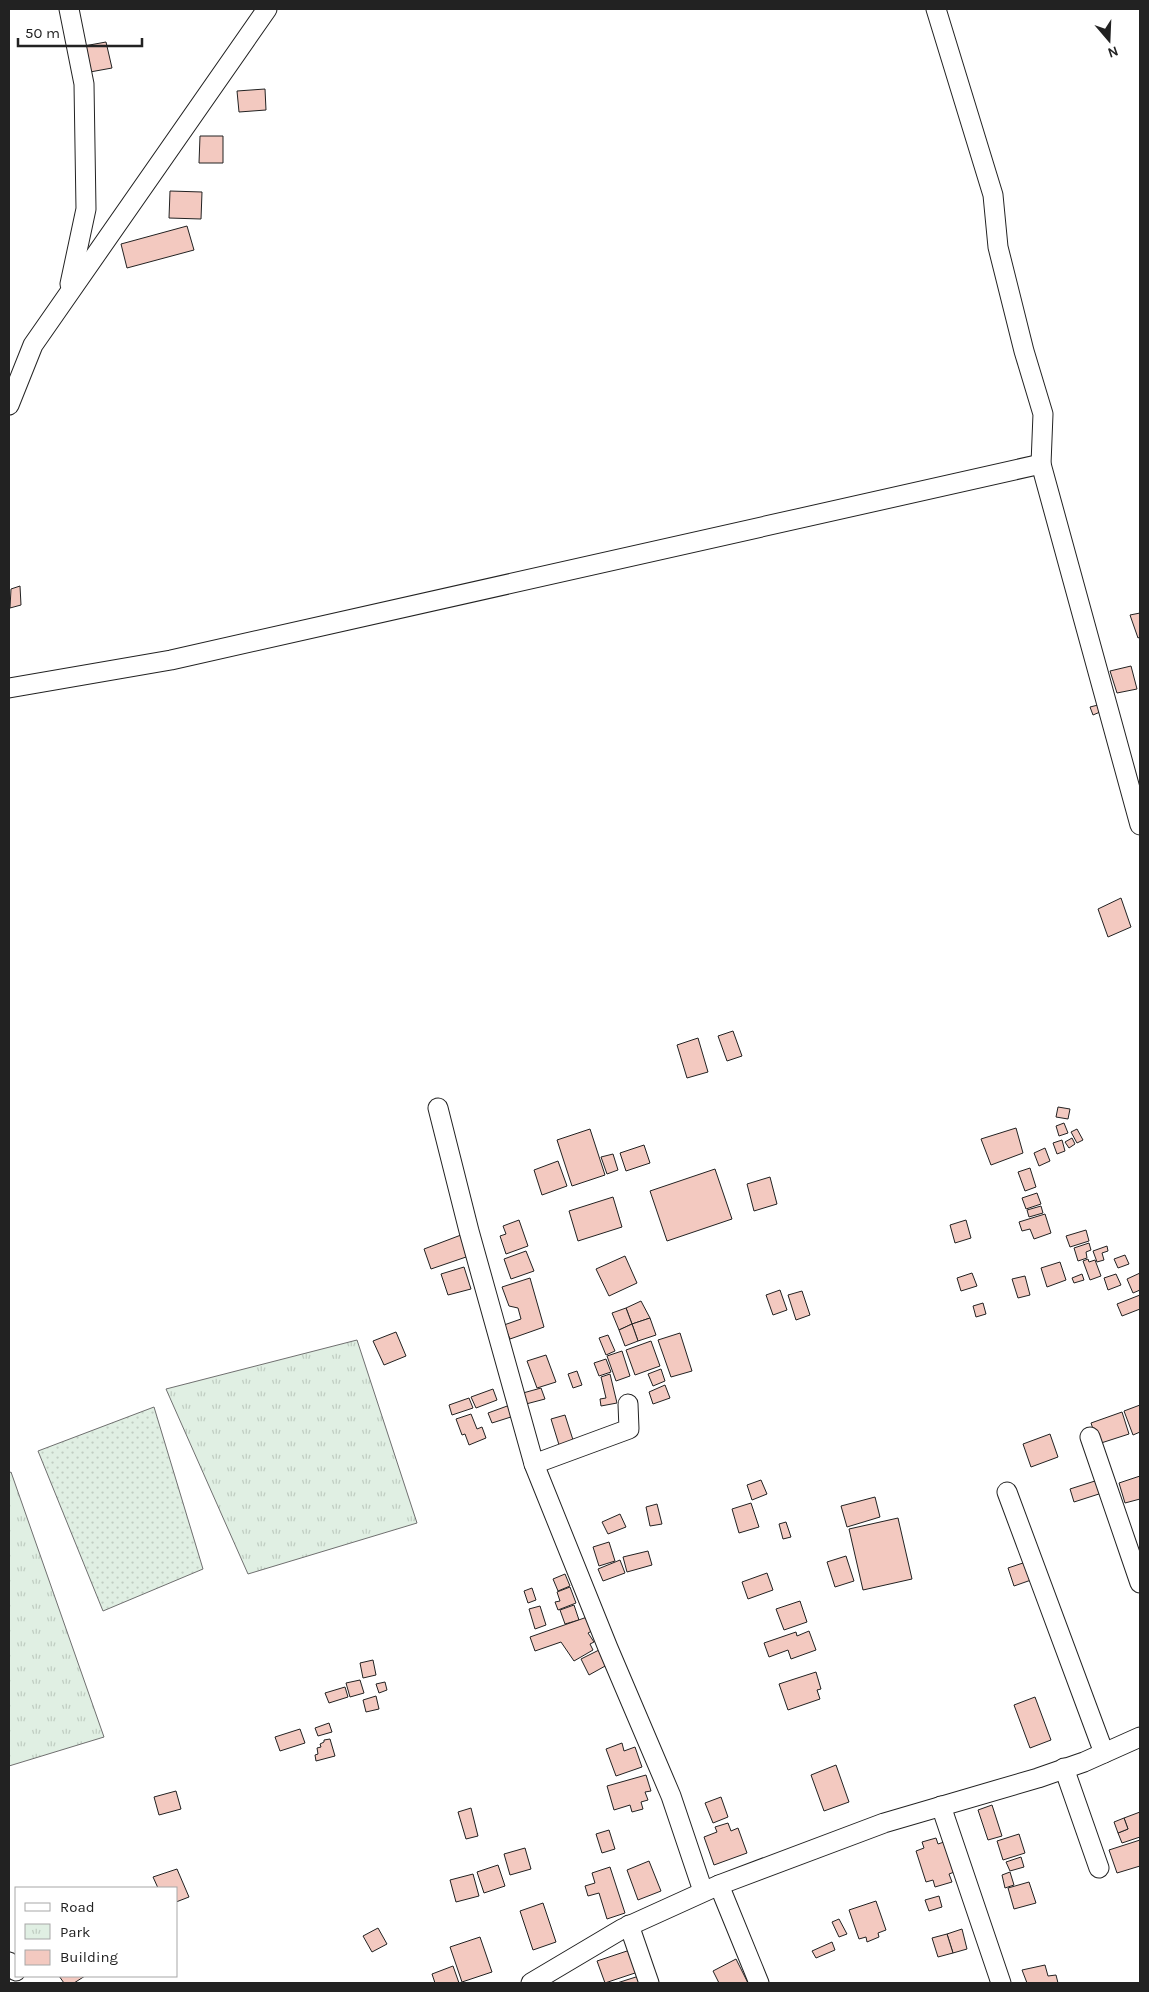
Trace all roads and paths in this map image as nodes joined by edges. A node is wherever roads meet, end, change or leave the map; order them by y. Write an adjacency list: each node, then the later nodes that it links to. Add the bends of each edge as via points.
1 (69, 9): 4 (street, via 84,84 86,209)
2 (267, 9): 4 (street)
3 (936, 9): 6 (street, via 993,195 998,247 1043,414)
4 (68, 293): 5 (street, via 33,345)
5 (9, 406)
6 (1041, 464): 7 (street, via 171,660); 8 (street)
7 (9, 688)
8 (1140, 825)
9 (438, 1108): 12 (street)
10 (628, 1404): 12 (street, via 629,1430)
11 (1090, 1437): 14 (street)
12 (534, 1464): 20 (street, via 608,1648)
13 (1008, 1492): 16 (street)
14 (1140, 1583)
15 (1140, 1737): 16 (street)
16 (1104, 1753): 17 (street)
17 (1064, 1768): 18 (street); 19 (street)
18 (941, 1806): 20 (street, via 884,1823); 26 (street)
19 (1099, 1868)
20 (711, 1888): 21 (street); 25 (street)
21 (629, 1925): 22 (street); 24 (street)
22 (555, 1976): 23 (street)
23 (531, 1983)
24 (650, 1983)
25 (759, 1983)
26 (1001, 1983)

